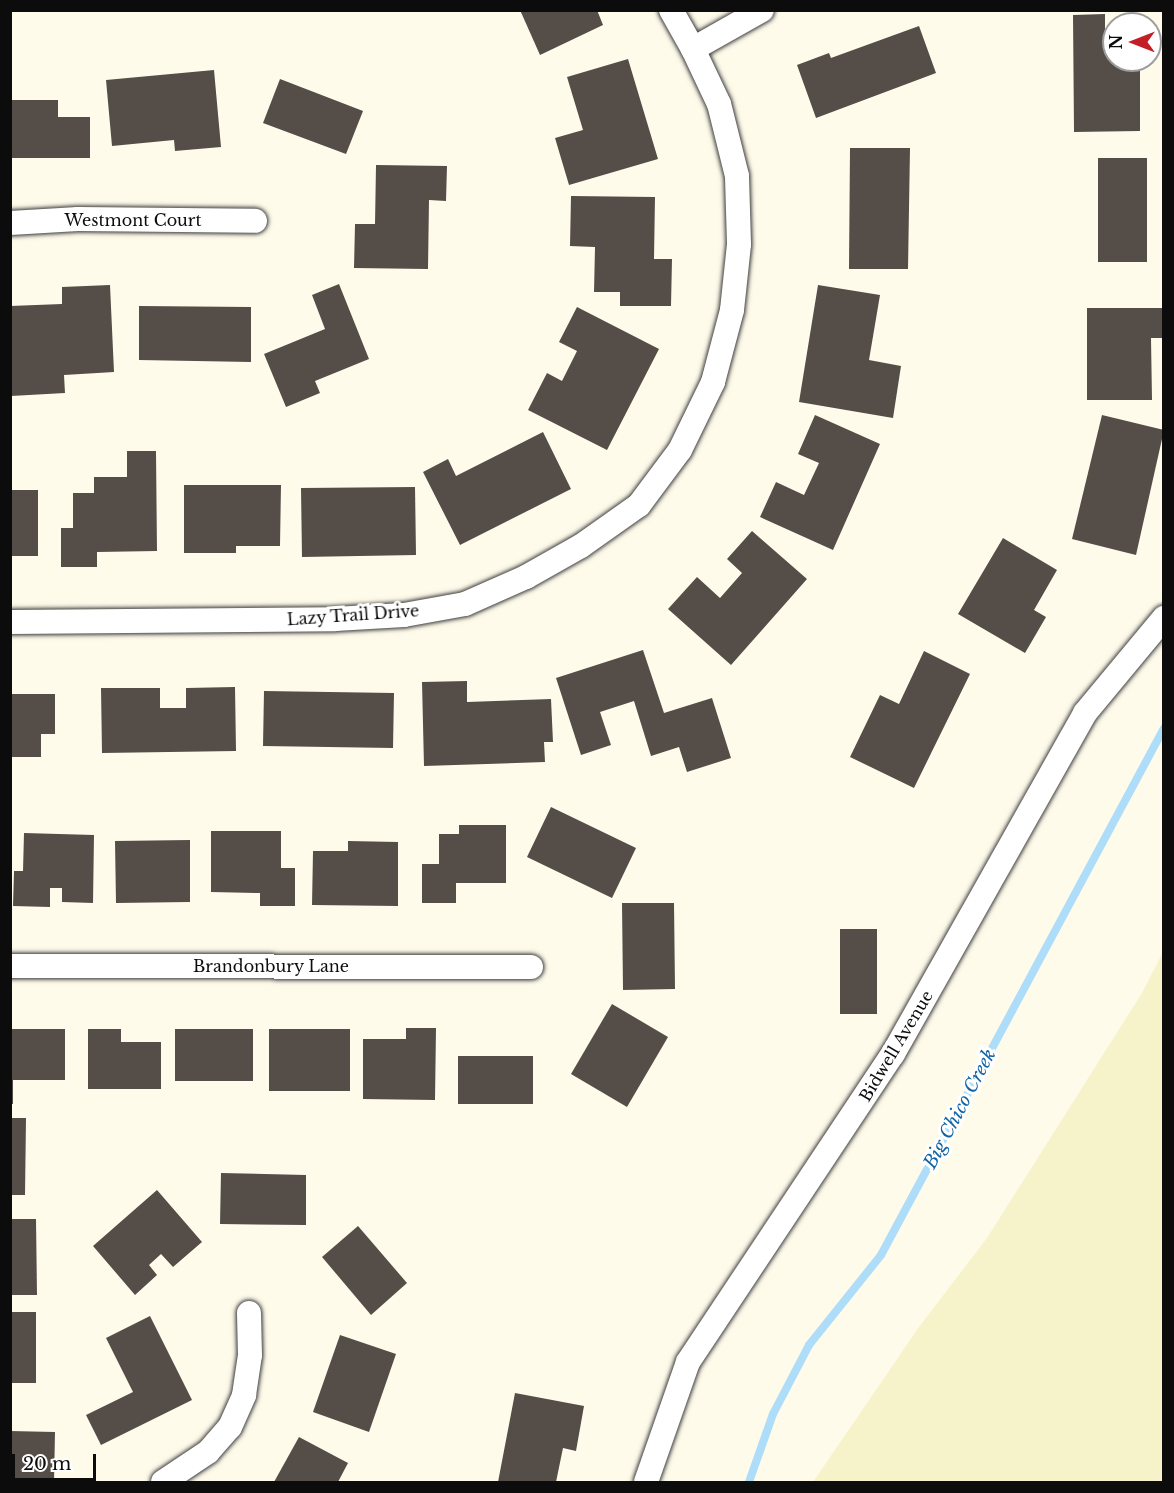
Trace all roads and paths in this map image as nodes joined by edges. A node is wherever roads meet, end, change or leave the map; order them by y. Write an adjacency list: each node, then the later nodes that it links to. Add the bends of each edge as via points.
1 (671, 10): 3 (street, Lazy Trail Drive)
2 (762, 10): 3 (street)
3 (693, 49): 7 (street, Lazy Trail Drive, via 719,104 737,176 739,244 732,310 713,382 680,450 639,505 581,546 526,577 465,604 404,615 335,619)
4 (255, 221): 5 (street, Westmont Court)
5 (10, 222)
6 (1164, 618): 12 (street, Bidwell Avenue, via 1085,713 893,1054 688,1362)
7 (10, 622)
8 (10, 966): 9 (street, Brandonbury Lane)
9 (531, 967)
10 (249, 1313): 11 (street, via 250,1355 244,1395 230,1427 208,1452)
11 (163, 1482)
12 (646, 1482)

